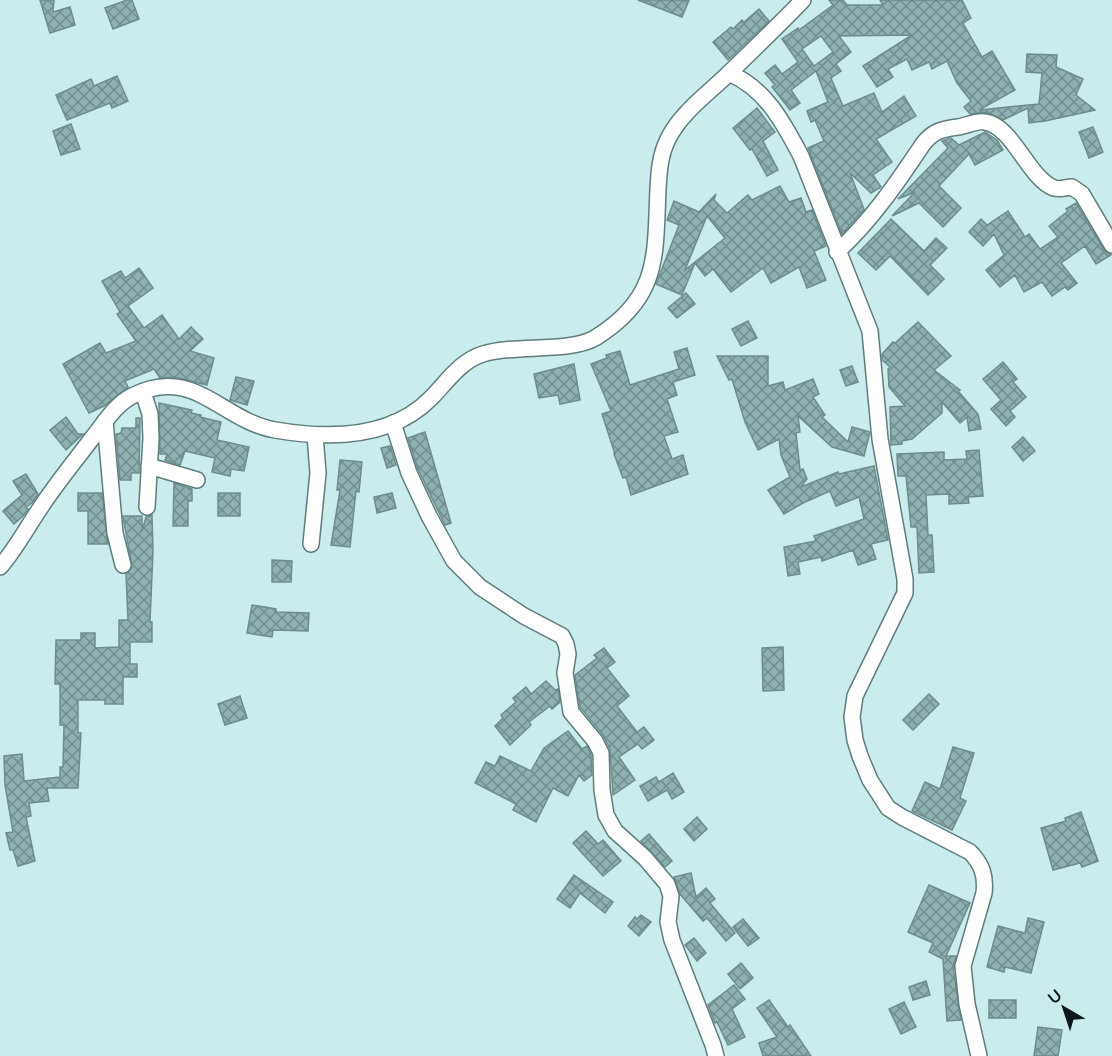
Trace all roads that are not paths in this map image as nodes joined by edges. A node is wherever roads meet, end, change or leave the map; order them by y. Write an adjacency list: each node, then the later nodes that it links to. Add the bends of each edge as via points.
1 (803, 0): 2 (street)
2 (729, 73): 4 (street, via 760,92 777,113 801,156); 7 (street, via 696,104 663,149 654,259 645,288 624,316 579,344 482,354 460,367 426,403)
3 (1112, 245): 4 (street, via 1082,194 1072,188 1052,187 996,127 982,122 942,129 932,135 864,226)
4 (837, 252): 16 (street, via 870,331 880,439 905,579 899,609 855,696 855,740 870,780 888,808 970,852 982,869 984,893 963,966)
5 (142, 392): 6 (street, via 131,396); 8 (street, via 167,386 189,390 265,427); 9 (street, via 150,414)
6 (105, 421): 13 (street, via 115,533); 14 (street)
7 (393, 423): 8 (street, via 347,434); 15 (street, via 409,473 454,561 480,587 562,636 568,654 566,674 571,712 601,753 606,815 615,831 667,884 672,940)
8 (315, 435): 12 (street, via 318,474)
9 (149, 466): 10 (street); 11 (street)
10 (197, 480)
11 (147, 507)
12 (311, 544)
13 (123, 565)
14 (0, 567)
15 (716, 1056)
16 (979, 1056)

